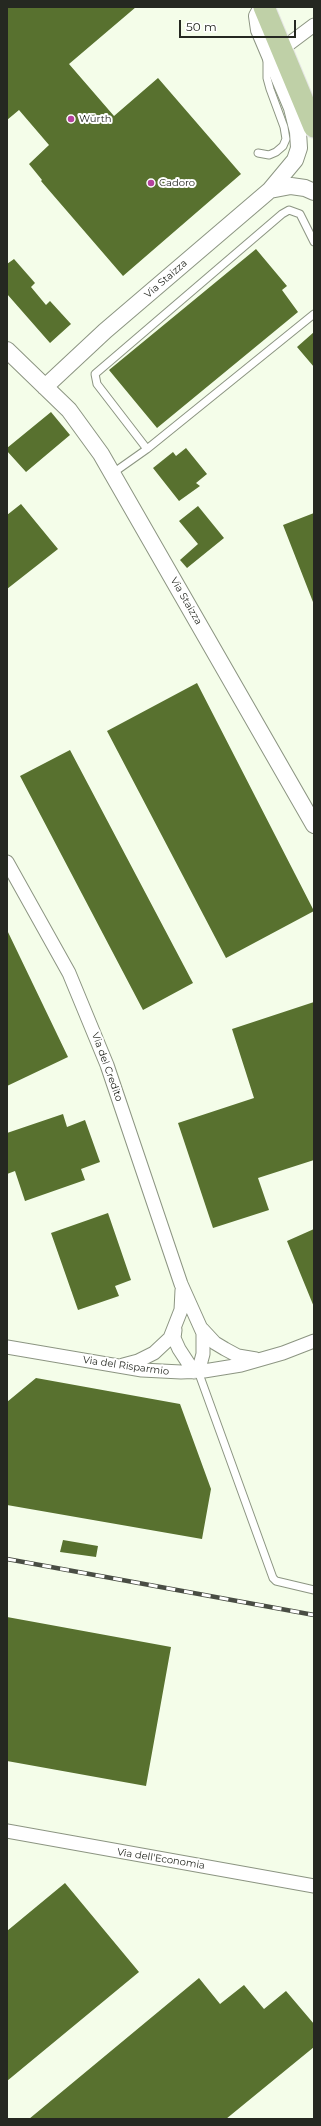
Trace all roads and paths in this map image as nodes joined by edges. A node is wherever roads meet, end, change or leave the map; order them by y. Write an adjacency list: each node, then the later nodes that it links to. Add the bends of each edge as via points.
1 (263, 7): 3 (main road)
2 (314, 25): 3 (street)
3 (275, 51): 4 (main road); 5 (lane, via 267,78 286,139 283,146 273,154); 6 (street, Via Staizza, via 294,115 299,148 295,160)
4 (314, 127)
5 (258, 153)
6 (270, 190): 7 (street, Via Staizza, via 291,186); 11 (street, Via Staizza, via 105,331)
7 (314, 192)
8 (314, 242): 12 (lane, via 300,214 289,210 95,374 98,386)
9 (314, 314): 12 (lane)
10 (7, 350): 11 (street, Via Staizza)
11 (46, 387): 13 (street, Via Staizza, via 81,426)
12 (147, 449): 13 (lane)
13 (113, 473): 14 (street, Via Staizza)
14 (314, 825)
15 (7, 862): 16 (street, Via del Credito, via 66,968 86,1012 119,1100)
16 (181, 1284): 17 (street, Via del Credito); 18 (street, Via del Credito, via 183,1304)
17 (201, 1326): 21 (street, Via del Credito, via 215,1343 230,1352); 23 (street, Via del Credito, via 204,1351)
18 (175, 1330): 22 (street, Via del Credito, via 154,1353 133,1363); 23 (street, Via del Credito, via 177,1346)
19 (314, 1342): 21 (street, Via del Risparmio)
20 (7, 1347): 22 (street, Via del Risparmio)
21 (262, 1360): 23 (street, Via del Risparmio)
22 (117, 1366): 23 (street, Via del Risparmio, via 155,1371)
23 (196, 1372): 24 (lane, via 273,1578 276,1582)
24 (314, 1590)
25 (7, 1831): 26 (street, Via dell'Economia)
26 (314, 1886)

